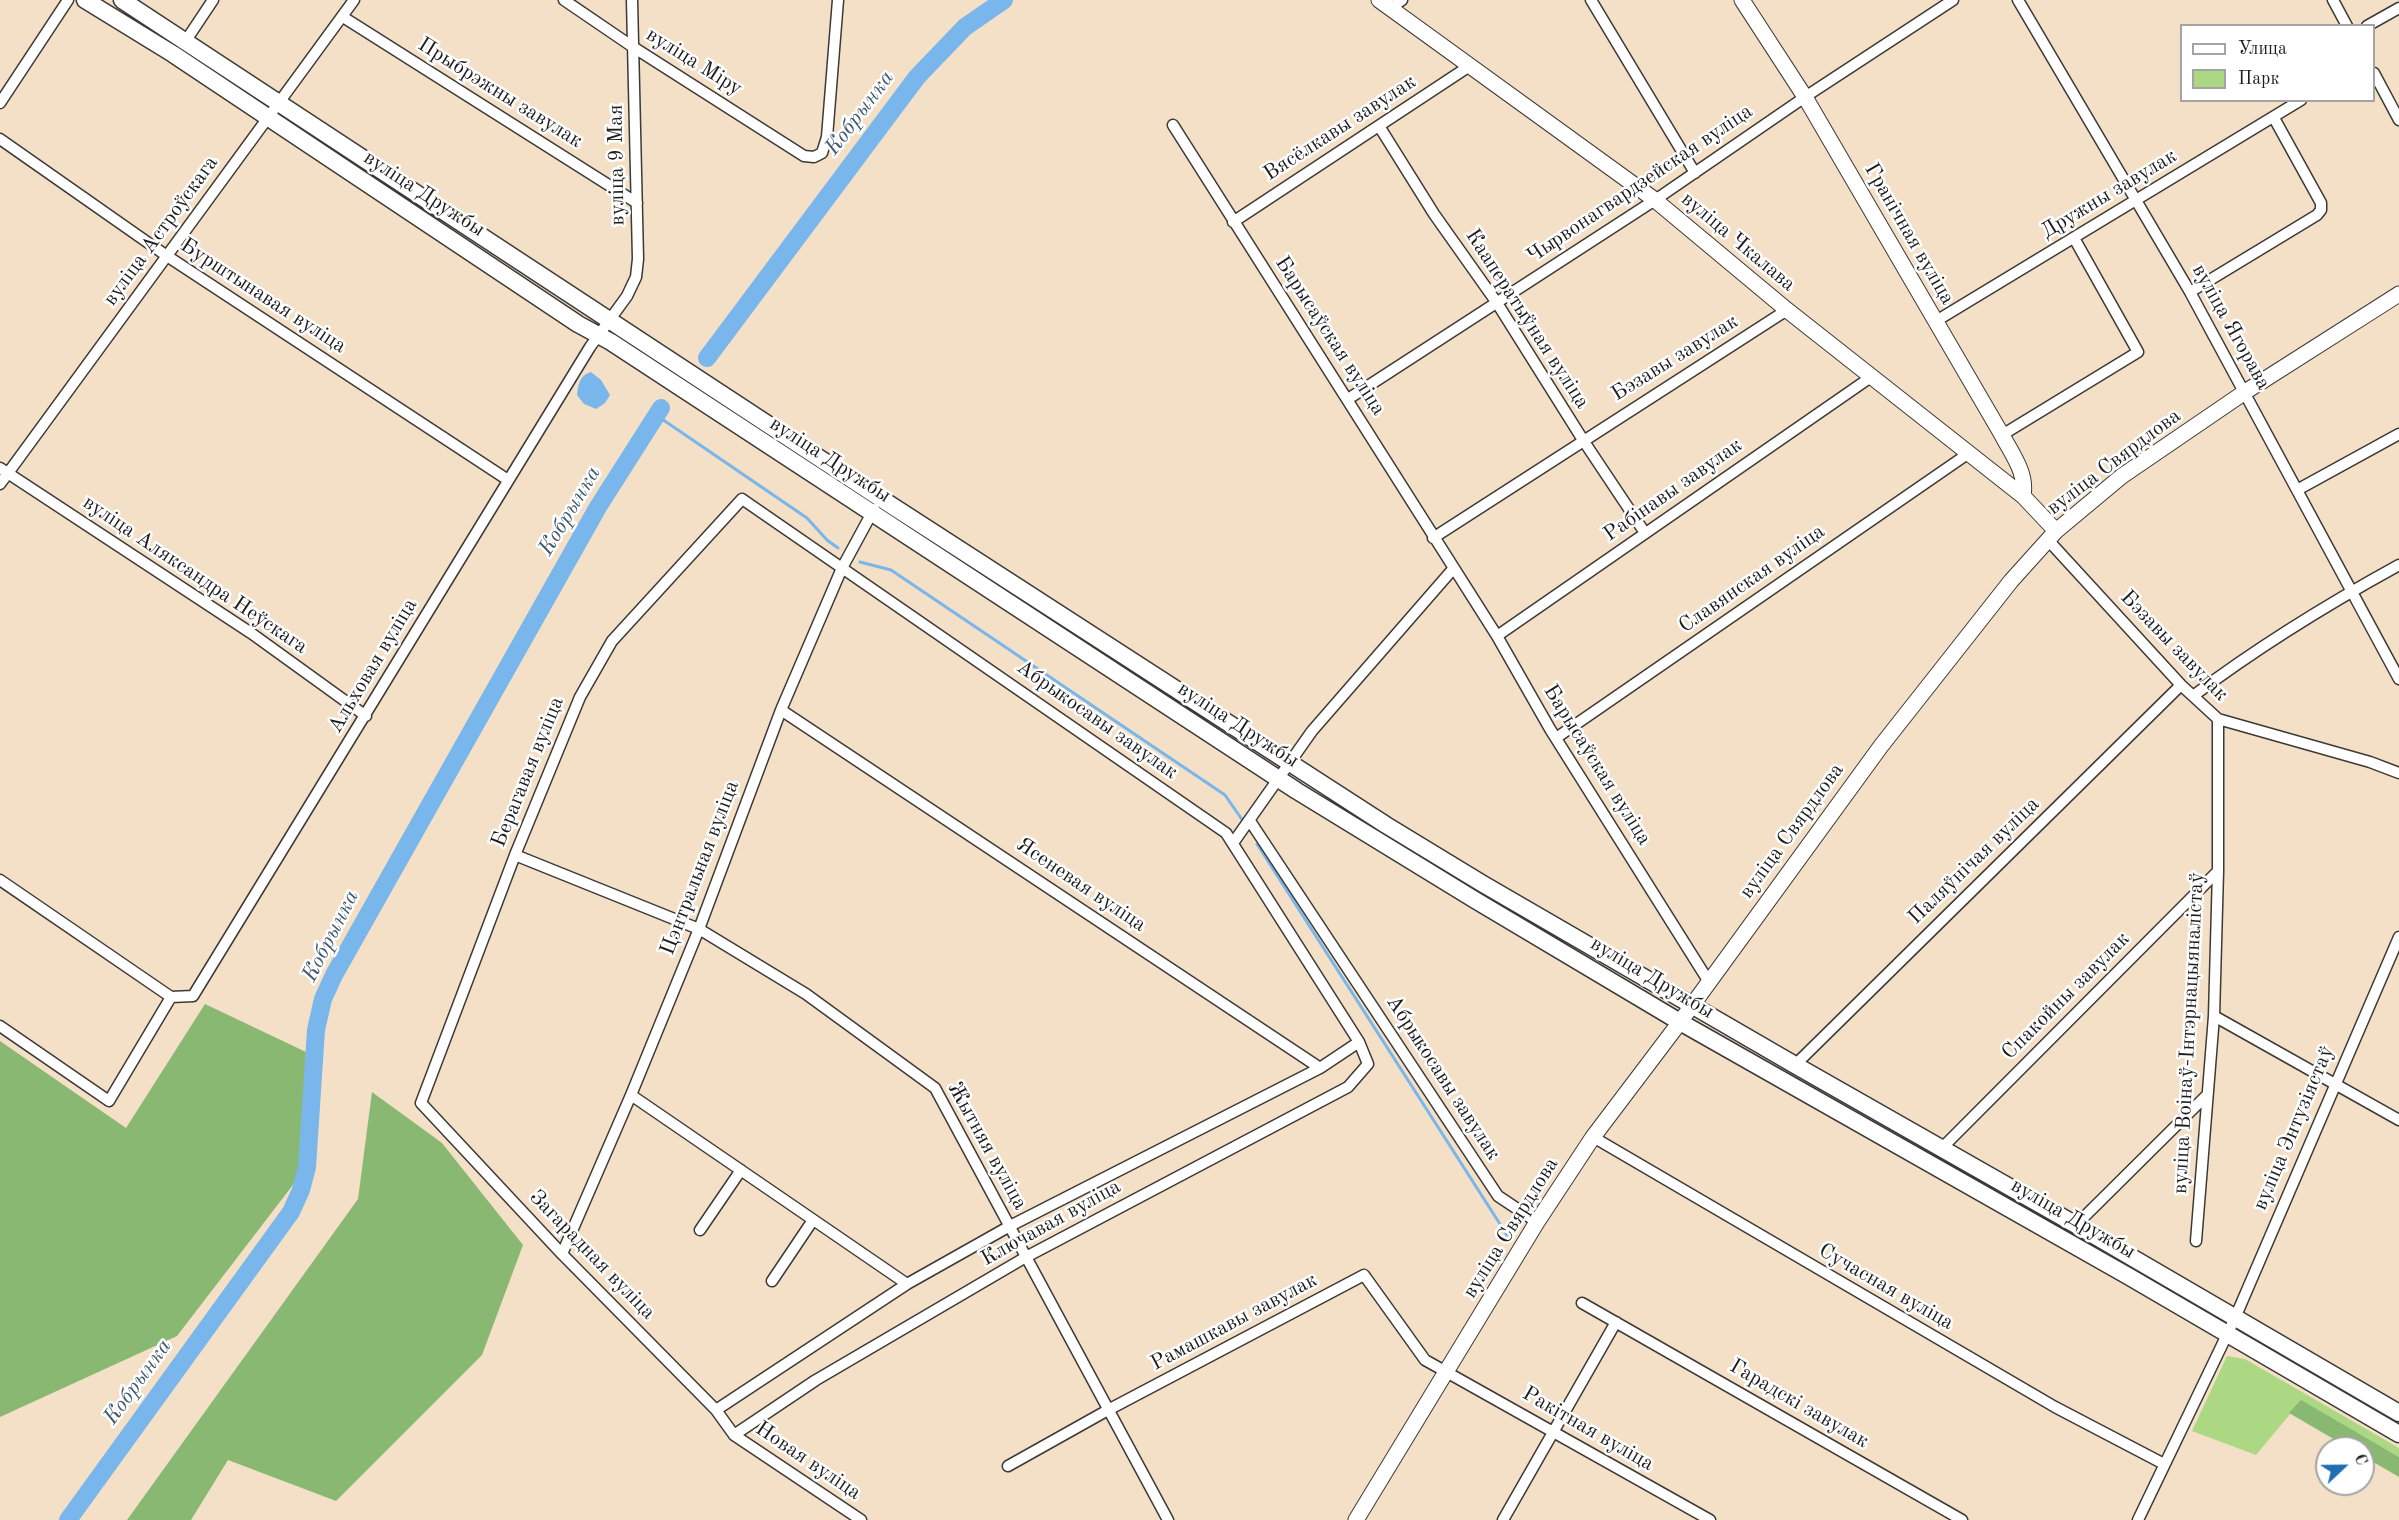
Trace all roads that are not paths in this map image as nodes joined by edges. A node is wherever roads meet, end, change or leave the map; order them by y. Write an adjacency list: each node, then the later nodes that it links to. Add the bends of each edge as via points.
1 (68, 0): 28 (street)
2 (85, 0): 22 (main road, вуліца Дружбы)
3 (111, 0): 20 (main road, via 140,20)
4 (122, 0): 20 (main road, вуліца Дружбы)
5 (213, 0): 20 (street)
6 (354, 0): 17 (street, вуліца Астроўскага)
7 (564, 0): 21 (street, вуліца Міру)
8 (632, 0): 21 (street, вуліца 9 Мая)
9 (838, 0): 21 (street, вуліца Міру, via 826,146 814,157 804,156)
10 (1591, 0): 36 (street)
11 (1742, 0): 25 (main road, Гранічная вуліца)
12 (1953, 0): 25 (street, Чырвонагвардзейская вуліца)
13 (2018, 0): 38 (street, вуліца Ягорава)
14 (2333, 0): 18 (street)
15 (1390, 3): 23 (main road, вуліца Чкалава)
16 (2399, 8): 19 (street)
17 (343, 17): 26 (street, вуліца Астроўскага); 39 (street, Прыбрэжны завулак)
18 (2346, 24)
19 (2371, 24)
20 (180, 38): 26 (main road, вуліца Дружбы)
21 (633, 47): 39 (street, вуліца 9 Мая)
22 (173, 54): 26 (main road, via 264,105); 29 (main road, вуліца Дружбы)
23 (1468, 67): 33 (street, Вясёлкавы завулак); 37 (main road, вуліца Чкалава)
24 (2375, 77): 31 (street)
25 (1805, 97): 36 (street, Чырвонагвардзейская вуліца); 49 (main road, Гранічная вуліца)
26 (280, 102): 29 (street, вуліца Астроўскага); 35 (main road, вуліца Дружбы)
27 (2298, 102): 30 (street, Дружны завулак)
28 (0, 103)
29 (268, 118): 35 (main road, via 285,115); 42 (street, вуліца Астроўскага); 43 (main road, вуліца Дружбы)
30 (2274, 118): 38 (street, Дружны завулак); 44 (street, via 2321,203 2321,210)
31 (2399, 120)
32 (1173, 125): 40 (street, Барысаўская вуліца)
33 (1379, 126): 40 (street, Вясёлкавы завулак); 46 (street, Кааператыўная вуліца, via 1434,214)
34 (0, 139): 42 (street, Бурштынавая вуліца)
35 (376, 167): 48 (main road, вуліца Дружбы)
36 (1695, 173): 37 (street, Чырвонагвардзейская вуліца)
37 (1655, 200): 46 (street, Чырвонагвардзейская вуліца); 47 (main road, вуліца Чкалава)
38 (2136, 200): 41 (street, Дружны завулак); 44 (street, вуліца Ягорава)
39 (637, 203): 48 (street, вуліца 9 Мая, via 636,278)
40 (1233, 222): 54 (street, Барысаўская вуліца)
41 (2074, 238): 49 (street, Дружны завулак); 56 (street, via 2138,352)
42 (167, 256): 59 (street, вуліца Астроўскага); 60 (street, Бурштынавая вуліца)
43 (500, 270): 48 (main road, via 550,295 593,324); 50 (main road, вуліца Дружбы)
44 (2190, 292): 53 (street, вуліца Ягорава)
45 (2399, 294): 53 (main road, вуліца Свярдлова)
46 (1497, 303): 54 (street, Чырвонагвардзейская вуліца); 57 (street, Кааператыўная вуліца)
47 (1787, 310): 52 (main road, вуліца Чкалава); 57 (street, Бэзавы завулак)
48 (608, 320): 50 (street, вуліца 9 Мая); 51 (main road, вуліца Дружбы)
49 (1936, 321): 56 (main road, Гранічная вуліца)
50 (597, 336): 51 (main road, via 617,332 659,360); 60 (street, Альховая вуліца); 66 (main road, вуліца Дружбы)
51 (695, 377): 64 (main road, вуліца Дружбы)
52 (1871, 377): 58 (main road, вуліца Чкалава); 67 (street, Рабінавы завулак)
53 (2245, 392): 62 (street, вуліца Ягорава); 68 (main road, вуліца Свярдлова, via 2122,476)
54 (1348, 399): 69 (street, Барысаўская вуліца)
55 (2399, 434): 62 (street)
56 (2002, 435): 63 (main road, Гранічная вуліца, via 2023,472)
57 (1583, 440): 67 (street, Кааператыўная вуліца); 69 (street, Бэзавы завулак)
58 (1969, 453): 63 (main road, вуліца Чкалава); 83 (street, Славянская вуліца)
59 (4, 471): 61 (street, вуліца Астроўскага); 80 (street, вуліца Аляксандра Неўскага, via 251,633)
60 (508, 480): 80 (street, Альховая вуліца)
61 (0, 484)
62 (2297, 490): 74 (street, вуліца Ягорава)
63 (2023, 496): 68 (main road, вуліца Чкалава)
64 (880, 498): 66 (street, Цэнтральная вуліца); 70 (main road, вуліца Дружбы)
65 (742, 499): 72 (street, Абрыкосавы завулак); 90 (street, Берагавая вуліца, via 612,641 580,697)
66 (871, 514): 70 (main road, via 878,509 891,511 937,541); 72 (street, Цэнтральная вуліца); 81 (main road, вуліца Дружбы)
67 (1645, 533): 75 (street, Рабінавы завулак)
68 (2052, 536): 77 (street, Бэзавы завулак); 96 (main road, вуліца Свярдлова, via 1994,602 1881,746)
69 (1433, 538): 73 (street, Барысаўская вуліца)
70 (970, 556): 84 (main road, вуліца Дружбы)
71 (2399, 565): 74 (street)
72 (843, 568): 79 (street, Цэнтральная вуліца); 89 (street, Абрыкосавы завулак, via 1226,833)
73 (1453, 569): 75 (street, Барысаўская вуліца); 84 (street, via 1344,694)
74 (2353, 591): 76 (street, вуліца Ягорава); 78 (street)
75 (1497, 636): 83 (street, Барысаўская вуліца)
76 (2399, 679)
77 (2181, 685): 78 (street, Бэзавы завулак); 103 (street, Паляўнічая вуліца)
78 (2193, 696): 82 (street, Бэзавы завулак)
79 (781, 710): 93 (street, Цэнтральная вуліца); 104 (street, Ясеневая вуліца)
80 (366, 716): 97 (street, Альховая вуліца, via 193,996)
81 (1186, 717): 84 (main road, via 1218,731 1268,762 1277,766); 86 (main road, вуліца Дружбы)
82 (2218, 718): 85 (street, Бэзавы завулак); 91 (street, вуліца Воінаў-Інтэрнацыяналістаў)
83 (1556, 738): 96 (street, Барысаўская вуліца)
84 (1290, 764): 86 (street); 88 (main road, вуліца Дружбы)
85 (2399, 773)
86 (1280, 778): 87 (street); 88 (main road, via 1297,775 1348,808); 95 (main road, вуліца Дружбы)
87 (1250, 821): 89 (street); 114 (street, Абрыкосавы завулак, via 1498,1196)
88 (1386, 825): 98 (main road, вуліца Дружбы)
89 (1233, 843): 102 (street, Абрыкосавы завулак)
90 (515, 855): 93 (street, Жытняя вуліца); 108 (street, Берагавая вуліца)
91 (2218, 871): 99 (street, вуліца Воінаў-Інтэрнацыяналістаў); 111 (street, Спакойны завулак)
92 (0, 880): 97 (street)
93 (699, 929): 106 (street, Цэнтральная вуліца); 115 (street, Жытняя вуліца, via 806,994 936,1088)
94 (2399, 937): 105 (street, вуліца Энтузіястаў)
95 (1587, 965): 98 (main road, via 1625,980 1676,1008); 100 (main road, вуліца Дружбы)
96 (1709, 982): 98 (main road, вуліца Свярдлова)
97 (171, 998): 101 (street, via 110,1101)
98 (1693, 1005): 100 (main road, вуліца Свярдлова); 103 (main road, вуліца Дружбы)
99 (2214, 1016): 105 (street); 107 (street, вуліца Воінаў-Інтэрнацыяналістаў)
100 (1680, 1022): 103 (main road, via 1696,1017); 110 (main road, вуліца Свярдлова); 126 (main road, вуліца Дружбы)
101 (0, 1026)
102 (1359, 1042): 104 (street); 120 (street, Ключавая вуліца, via 1368,1064 1348,1087)
103 (1795, 1065): 111 (main road, вуліца Дружбы)
104 (1320, 1068): 115 (street, Ключавая вуліца)
105 (2334, 1083): 109 (street); 124 (street, вуліца Энтузіястаў)
106 (631, 1095): 112 (street); 119 (street, Цэнтральная вуліца)
107 (2207, 1095): 116 (street); 118 (street, вуліца Воінаў-Інтэрнацыяналістаў)
108 (421, 1103): 119 (street, Загарадная вуліца)
109 (2399, 1120)
110 (1593, 1137): 114 (main road, вуліца Свярдлова); 134 (street, Сучасная вуліца, via 2055,1407)
111 (1941, 1149): 116 (main road, вуліца Дружбы)
112 (741, 1170): 113 (street); 117 (street)
113 (813, 1220): 121 (street); 122 (street)
114 (1537, 1222): 127 (main road, вуліца Свярдлова)
115 (1010, 1226): 120 (street, Жытняя вуліца); 122 (street, Ключавая вуліца)
116 (2078, 1226): 124 (main road, вуліца Дружбы)
117 (700, 1230)
118 (2196, 1242)
119 (562, 1254): 128 (street, Загарадная вуліца)
120 (1026, 1257): 129 (street, Жытняя вуліца); 133 (street, Ключавая вуліца, via 816,1380)
121 (772, 1281)
122 (907, 1284): 128 (street, Ключавая вуліца)
123 (1582, 1303): 125 (street, Гарадскі завулак)
124 (2235, 1318): 126 (street, вуліца Энтузіястаў); 130 (main road, вуліца Дружбы)
125 (1616, 1322): 131 (street); 141 (street, Гарадскі завулак)
126 (2226, 1334): 132 (main road, вуліца Дружбы); 134 (street, вуліца Энтузіястаў)
127 (1448, 1372): 129 (street, Рамашкавы завулак, via 1425,1360 1364,1275); 131 (street, Ракітная вуліца); 138 (main road, вуліца Свярдлова)
128 (717, 1410): 133 (street, Загарадная вуліца)
129 (1108, 1410): 135 (street, Рамашкавы завулак); 137 (street, Жытняя вуліца)
130 (2399, 1413)
131 (1553, 1431): 139 (street); 140 (street, Ракітная вуліца)
132 (2399, 1434)
133 (734, 1435): 136 (street, Новая вуліца)
134 (2164, 1464): 142 (street)
135 (1008, 1466)
136 (861, 1520)
137 (1167, 1520)
138 (1356, 1520)
139 (1503, 1520)
140 (1710, 1520)
141 (1962, 1520)
142 (2138, 1520)

